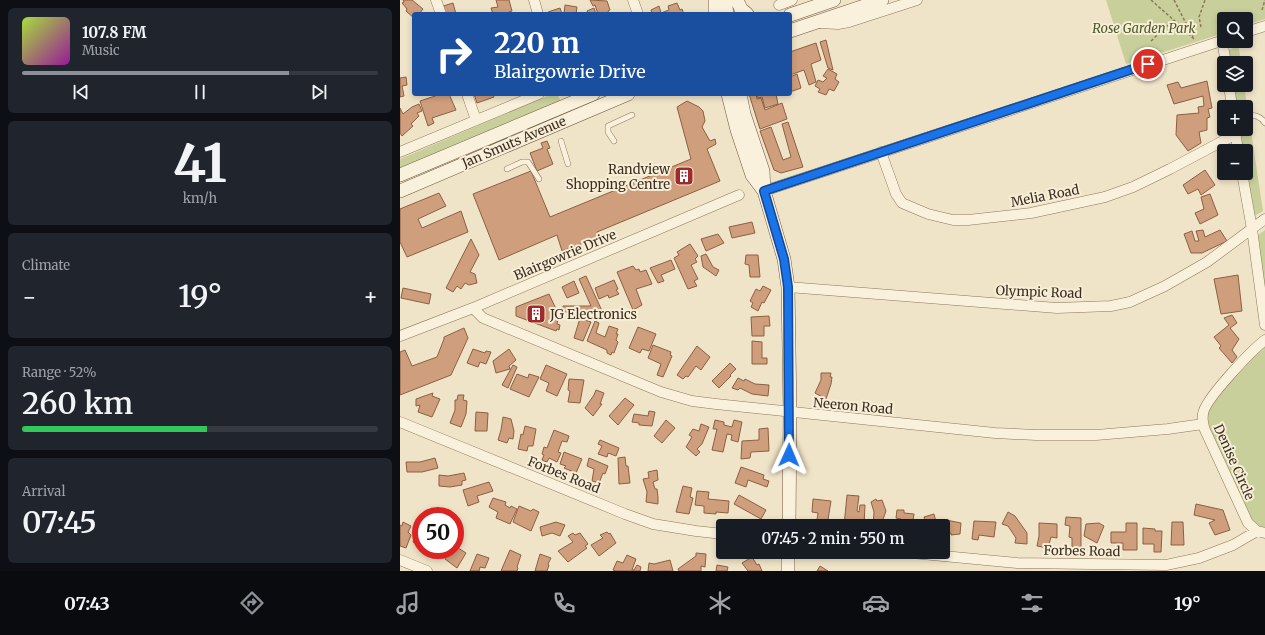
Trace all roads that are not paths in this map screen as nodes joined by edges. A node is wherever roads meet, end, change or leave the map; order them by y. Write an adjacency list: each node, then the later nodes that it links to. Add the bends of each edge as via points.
1 (436, 0): 12 (street)
2 (534, 0): 13 (street)
3 (633, 0): 14 (street)
4 (725, 0): 11 (main road)
5 (737, 0): 15 (main road)
6 (792, 0): 10 (street)
7 (834, 0): 16 (main road)
8 (882, 0): 17 (main road)
9 (917, 0): 17 (street, via 849,22)
10 (779, 5)
11 (717, 10)
12 (440, 12)
13 (537, 12)
14 (637, 12)
15 (745, 12)
16 (792, 14)
17 (812, 23): 20 (main road)
18 (1265, 26): 19 (street)
19 (1253, 30)
20 (792, 31)
21 (1217, 42): 38 (street)
22 (468, 96): 32 (street)
23 (534, 96): 32 (street)
24 (582, 96): 28 (main road, Jan Smuts Avenue)
25 (623, 96): 29 (main road, Jan Smuts Avenue)
26 (729, 96): 45 (main road, via 752,175)
27 (740, 96): 45 (main road, via 763,171)
28 (570, 98): 29 (street); 41 (main road, Jan Smuts Avenue)
29 (578, 115): 44 (main road, Jan Smuts Avenue)
30 (632, 115): 36 (lane, via 608,126 608,132)
31 (1253, 116): 33 (lane, via 1261,118)
32 (476, 120): 37 (street)
33 (1265, 123)
34 (1226, 136): 38 (street, Melia Road, via 1170,169 1105,196 1031,213 968,220 953,220 928,214 902,202 896,194)
35 (561, 141): 39 (lane)
36 (614, 141)
37 (400, 152)
38 (881, 152): 45 (street)
39 (568, 164)
40 (507, 169): 42 (lane, via 528,162)
41 (400, 175)
42 (540, 179)
43 (1243, 180): 48 (street)
44 (400, 191)
45 (764, 191): 49 (main road, via 784,259)
46 (739, 195): 50 (street, Blairgowrie Drive)
47 (1265, 219): 48 (street, Olympic Road)
48 (1252, 229): 49 (street, Olympic Road, via 1207,262 1165,286 1130,302 1111,306 1057,308); 51 (street)
49 (788, 287): 54 (main road)
50 (473, 308): 52 (street, Blairgowrie Drive); 54 (street, Neeron Road, via 483,318 676,397 710,404)
51 (1265, 325)
52 (400, 336)
53 (1265, 340): 56 (street, Denise Circle, via 1206,404)
54 (790, 413): 56 (street, Neeron Road, via 1036,435 1096,434); 57 (main road)
55 (400, 422): 59 (street, Forbes Road, via 653,524)
56 (1203, 424): 58 (street, Denise Circle, via 1248,523)
57 (788, 519)
58 (1261, 532): 60 (street, Forbes Road, via 1198,558 1166,565 1017,563)
59 (716, 533)
60 (950, 557)
61 (788, 559): 64 (main road)
62 (400, 560): 63 (street)
63 (427, 571)
64 (788, 571)

